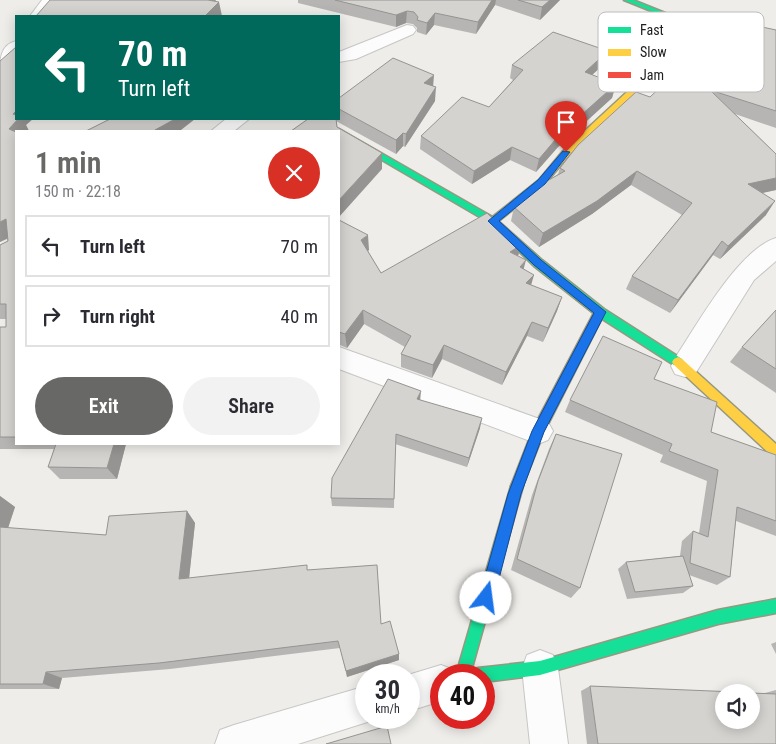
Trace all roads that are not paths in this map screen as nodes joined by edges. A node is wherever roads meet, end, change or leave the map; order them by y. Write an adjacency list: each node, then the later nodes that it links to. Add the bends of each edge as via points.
1 (50, 0): 4 (street)
2 (627, 0): 3 (street)
3 (657, 12)
4 (39, 15)
5 (408, 30): 7 (street)
6 (15, 47): 8 (street)
7 (340, 57)
8 (0, 68)
9 (632, 92): 13 (street, via 566,152 542,182)
10 (238, 120): 11 (street)
11 (223, 130)
12 (340, 132): 13 (street)
13 (493, 221): 15 (street, via 538,263)
14 (776, 247): 17 (street, via 745,274)
15 (600, 312): 17 (street); 18 (street)
16 (340, 358): 18 (street)
17 (685, 366): 19 (street)
18 (538, 431): 21 (street, via 514,494)
19 (776, 452)
20 (776, 606): 22 (street, via 718,617)
21 (466, 664)
22 (540, 668): 23 (street); 26 (street)
23 (495, 673)
24 (355, 708): 25 (street)
25 (236, 744)
26 (549, 744)

